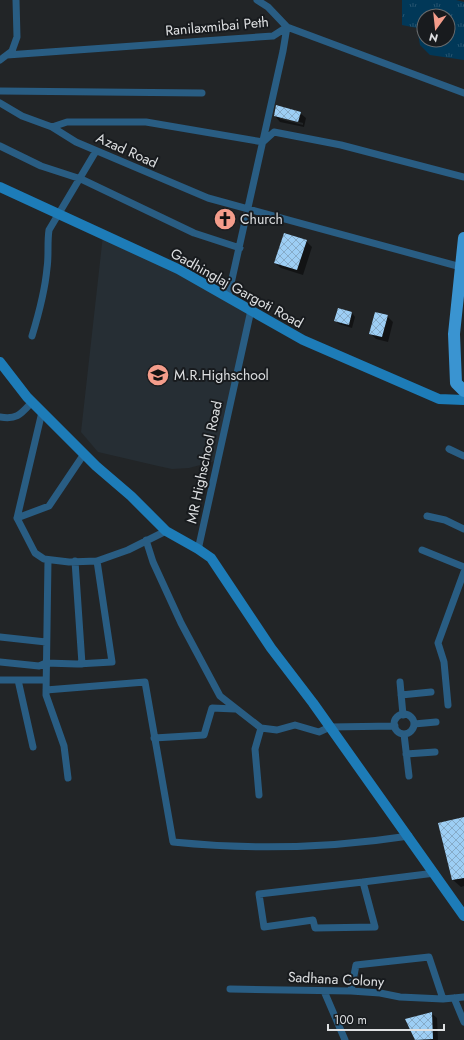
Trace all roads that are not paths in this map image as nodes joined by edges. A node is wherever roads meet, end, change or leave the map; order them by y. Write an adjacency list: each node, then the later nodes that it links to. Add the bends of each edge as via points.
1 (16, 0): 4 (street, via 17,37 12,51)
2 (257, 0): 3 (street, via 268,7)
3 (287, 27): 4 (street, Ranilaxmibai Peth, via 273,36); 8 (street, Ranilaxmibai Peth); 11 (street)
4 (7, 55): 5 (street)
5 (0, 60)
6 (0, 91): 7 (street)
7 (202, 93)
8 (464, 93)
9 (0, 104): 10 (street, Azad Road, via 22,116)
10 (52, 127): 11 (street, via 67,122 146,122); 13 (street, Azad Road)
11 (263, 142): 14 (street, via 274,132 341,145); 17 (street)
12 (0, 146): 15 (street, via 41,166)
13 (96, 151): 15 (street); 17 (street, Azad Road, via 208,198)
14 (464, 177)
15 (80, 179): 18 (street); 20 (street, via 194,233)
16 (0, 187): 18 (street, Gadhinglaj Gargoti Road)
17 (249, 210): 20 (street); 21 (street, Azad Road)
18 (60, 214): 23 (street, Gadhinglaj Gargoti Road, via 178,269); 26 (street, via 49,230 44,293)
19 (464, 238): 21 (main road)
20 (240, 248): 23 (street)
21 (461, 267): 22 (main road)
22 (462, 284): 24 (main road)
23 (228, 297): 25 (street, Gadhinglaj Gargoti Road)
24 (460, 308): 28 (main road, via 454,334 456,383)
25 (251, 310): 29 (street, Gadhinglaj Gargoti Road, via 303,340 439,399); 41 (street, MR Highschool Road)
26 (32, 336)
27 (0, 362): 30 (street)
28 (464, 391)
29 (464, 400)
30 (32, 402): 31 (street); 32 (street, via 21,414 10,419)
31 (42, 412): 34 (street); 37 (street)
32 (0, 417)
33 (449, 449): 35 (street)
34 (84, 454): 37 (street, via 49,506); 39 (street)
35 (464, 456)
36 (427, 516): 38 (street, via 445,520)
37 (17, 518): 43 (street, via 35,553)
38 (464, 529)
39 (166, 531): 40 (street); 41 (street)
40 (146, 540): 45 (street, via 128,550); 61 (street, via 153,562 212,684 220,696)
41 (198, 549): 66 (street, via 211,558 271,648)
42 (422, 550): 46 (street)
43 (48, 560): 44 (street); 49 (street)
44 (76, 561): 45 (street); 52 (street)
45 (97, 561): 52 (street, via 112,662)
46 (464, 567)
47 (464, 572): 60 (street, via 438,643 444,662)
48 (0, 637): 49 (street)
49 (46, 642): 51 (street)
50 (0, 662): 51 (street, via 39,666)
51 (46, 663): 52 (street); 55 (street)
52 (82, 664)
53 (0, 680): 54 (street)
54 (18, 680): 55 (street); 70 (street)
55 (46, 680): 57 (street)
56 (400, 682): 59 (street)
57 (46, 690): 69 (street, via 145,682); 74 (street, via 64,746)
58 (431, 692): 59 (street)
59 (401, 695): 62 (street)
60 (448, 705)
61 (235, 708): 67 (street); 69 (street, via 212,708 204,735)
62 (403, 715): 64 (street, via 409,716); 65 (street, via 396,720)
63 (436, 722): 64 (street)
64 (414, 724): 68 (street, via 412,730)
65 (395, 726): 66 (street); 68 (street, via 398,732)
66 (330, 727): 67 (street, via 319,732 294,725 277,730); 76 (street)
67 (261, 728): 75 (street, via 255,749)
68 (404, 734): 72 (street)
69 (154, 738): 76 (street, via 173,842 222,847 263,847 371,842)
70 (33, 747)
71 (435, 752): 72 (street)
72 (406, 754): 73 (street)
73 (409, 776)
74 (68, 778)
75 (259, 795)
76 (409, 836): 77 (street)
77 (434, 873): 78 (street); 79 (street)
78 (363, 882): 78 (street, via 375,927 315,928 313,920 264,927 259,894)
79 (464, 916)
80 (230, 989): 81 (street, Sadhana Colony)
81 (324, 990): 82 (street, Sadhana Colony); 87 (street)
82 (352, 991): 85 (street, Sadhana Colony); 85 (street, via 356,965 429,957)
83 (464, 997): 84 (street, Sadhana Colony)
84 (454, 998): 85 (street, Sadhana Colony); 86 (street)
85 (443, 999)
86 (464, 1022)
87 (345, 1040)

